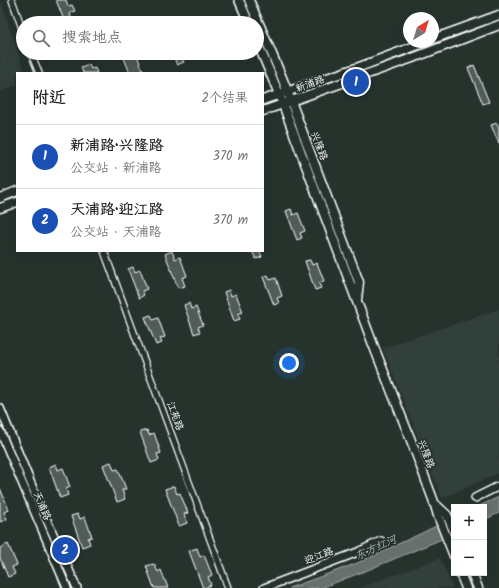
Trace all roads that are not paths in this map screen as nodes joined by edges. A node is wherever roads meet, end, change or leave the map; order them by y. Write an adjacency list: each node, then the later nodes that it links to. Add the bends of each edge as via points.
1 (12, 0): 5 (street)
2 (239, 0): 6 (main road)
3 (249, 0): 7 (main road, 兴隆路)
4 (499, 15): 10 (main road)
5 (18, 16)
6 (246, 16)
7 (256, 16)
8 (499, 25): 18 (main road, 新浦路)
9 (264, 36): 15 (main road, 兴隆路)
10 (439, 37)
11 (410, 48): 15 (main road, 新浦路)
12 (264, 59): 16 (main road, 兴隆路)
13 (34, 60): 14 (street)
14 (39, 72)
15 (287, 92): 16 (main road, 新浦路); 18 (main road, 兴隆路)
16 (279, 94): 17 (main road, 新浦路); 19 (main road, 兴隆路)
17 (264, 100)
18 (291, 101): 19 (main road, 新浦路); 26 (main road, 兴隆路, via 359,282)
19 (283, 104): 20 (main road, 新浦路); 26 (main road, 兴隆路)
20 (264, 111)
21 (16, 191): 22 (main road)
22 (0, 198)
23 (16, 202): 24 (main road)
24 (0, 208)
25 (104, 252): 39 (street, 江苑路)
26 (356, 301): 31 (main road, 兴隆路)
27 (0, 408): 38 (street)
28 (0, 431): 37 (street, 天浦路)
29 (499, 486): 30 (street)
30 (475, 498)
31 (434, 502): 32 (main road, 兴隆路, via 447,515); 34 (main road, 兴隆路)
32 (451, 524)
33 (381, 541): 40 (street, 迎江路)
34 (451, 548)
35 (461, 576): 41 (main road)
36 (473, 576): 42 (main road)
37 (67, 588)
38 (77, 588)
39 (228, 588)
40 (264, 588)
41 (466, 588)
42 (478, 588)

